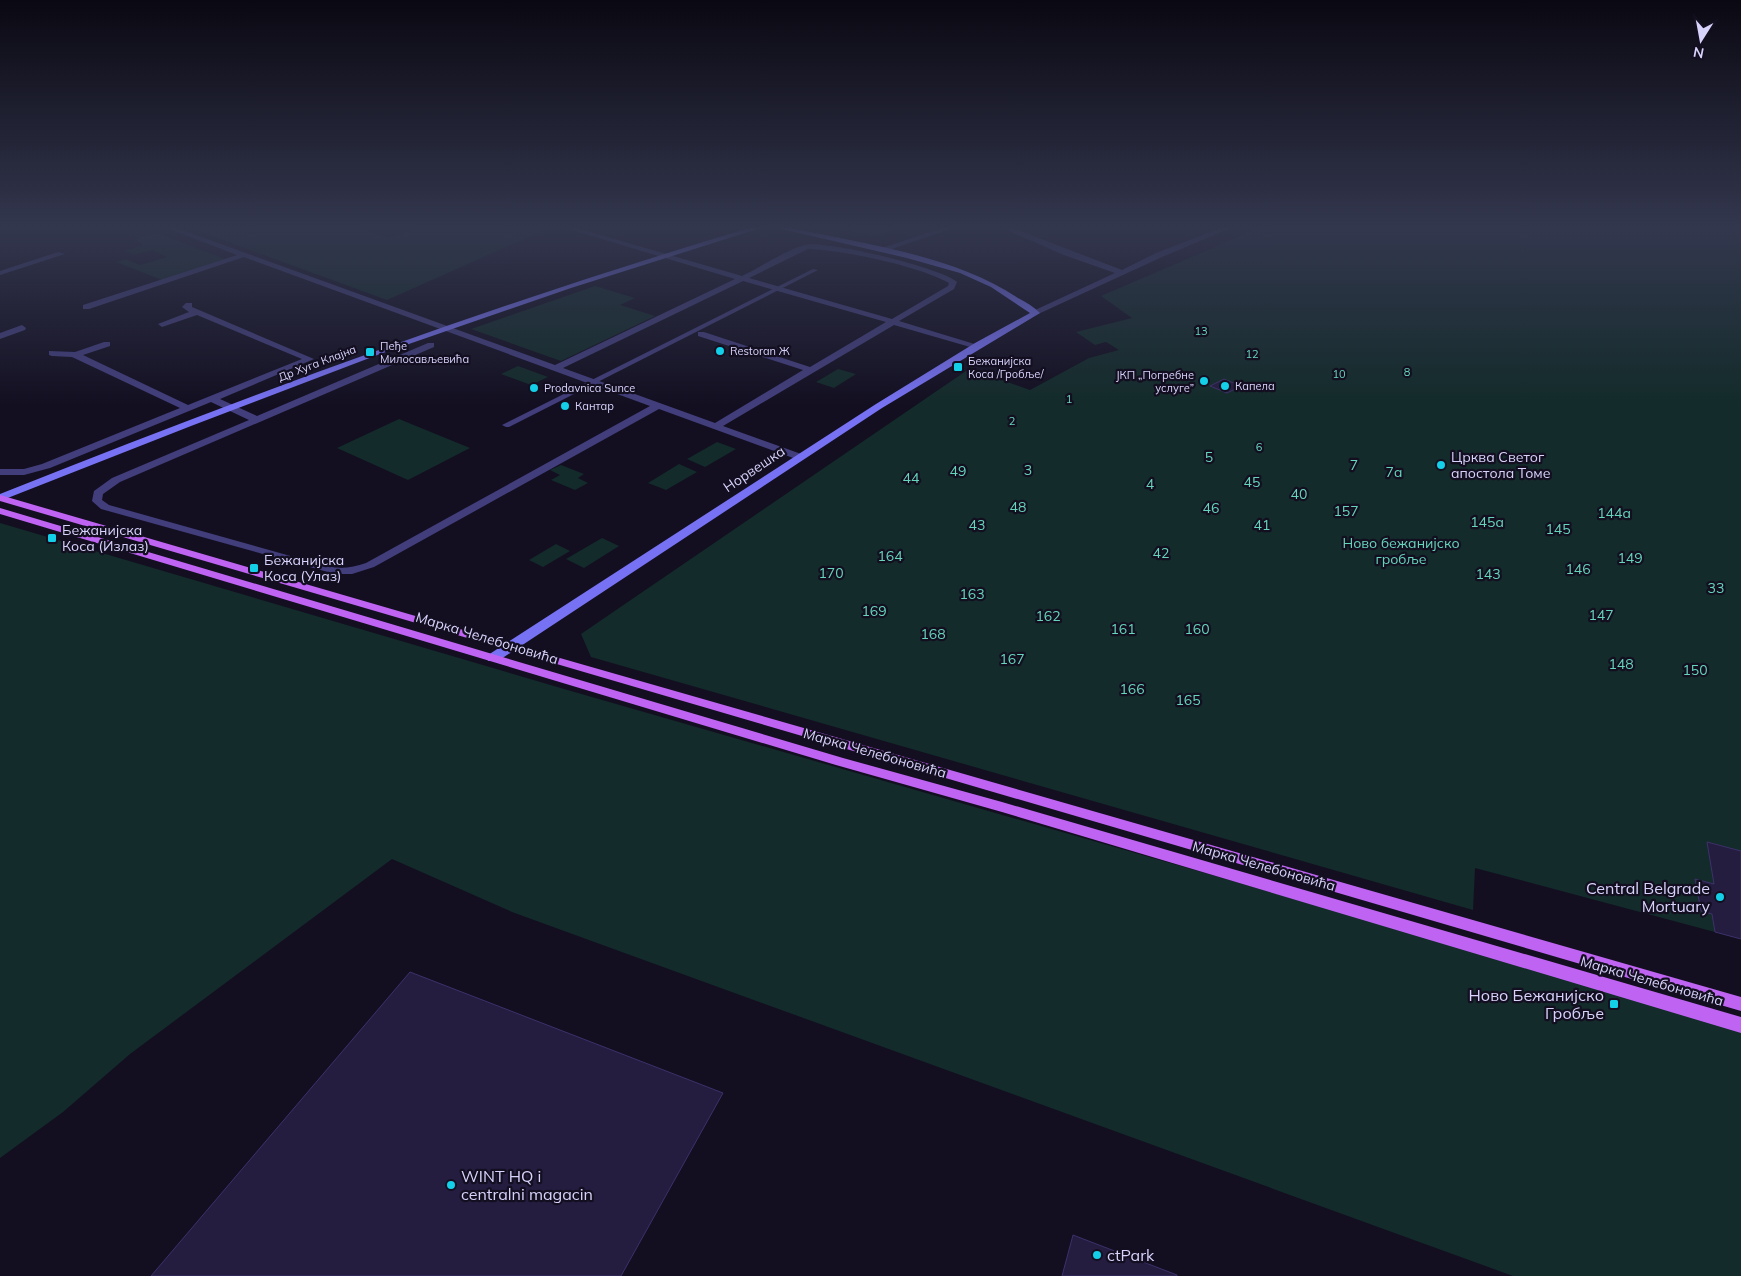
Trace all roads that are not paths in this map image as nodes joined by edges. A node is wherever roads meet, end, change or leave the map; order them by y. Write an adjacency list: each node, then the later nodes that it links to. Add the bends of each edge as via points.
1 (148, 287): 12 (street)
2 (331, 287): 18 (street)
3 (572, 287): 18 (main road, Др Хуга Клајна)
4 (723, 287): 26 (street)
5 (771, 287): 10 (street)
6 (784, 287): 10 (street)
7 (951, 287): 15 (street)
8 (996, 287): 14 (main road)
9 (1091, 287): 14 (street)
10 (779, 289): 15 (street); 28 (street)
11 (189, 305): 13 (street, via 186,307)
12 (86, 307)
13 (196, 312): 16 (street); 29 (street, via 310,359)
14 (1036, 313): 23 (main road, Норвешка)
15 (893, 321): 23 (street); 27 (street)
16 (162, 324)
17 (22, 328): 20 (street)
18 (446, 328): 26 (street); 31 (main road, Др Хуга Клајна)
19 (701, 334): 27 (street)
20 (0, 336)
21 (107, 344): 25 (street)
22 (431, 345): 33 (street)
23 (977, 346): 36 (main road, Норвешка)
24 (52, 354): 25 (street)
25 (75, 355): 32 (street)
26 (556, 368): 28 (street)
27 (811, 370): 35 (street)
28 (595, 382): 30 (street); 34 (street)
29 (212, 399): 31 (street); 32 (street)
30 (659, 405): 33 (street, via 370,565 352,571 322,568 105,507 97,501 98,493 116,480); 35 (street)
31 (230, 407): 33 (street); 38 (main road, Др Хуга Клајна)
32 (187, 408): 37 (street, via 46,466 24,472)
33 (257, 420)
34 (506, 425)
35 (716, 426): 36 (street)
36 (800, 457): 40 (main road, Норвешка)
37 (0, 472)
38 (0, 498): 40 (main road, Марка Челебоновића)
39 (0, 511): 41 (main road, Марка Челебоновића)
40 (509, 648): 41 (main road, Норвешка); 42 (main road, Марка Челебоновића)
41 (493, 658): 43 (main road, Марка Челебоновића, via 832,760)
42 (1009, 792): 43 (main road); 44 (main road, Марка Челебоновића)
43 (1002, 807): 45 (main road, Марка Челебоновића)
44 (1741, 1004)
45 (1741, 1025)

